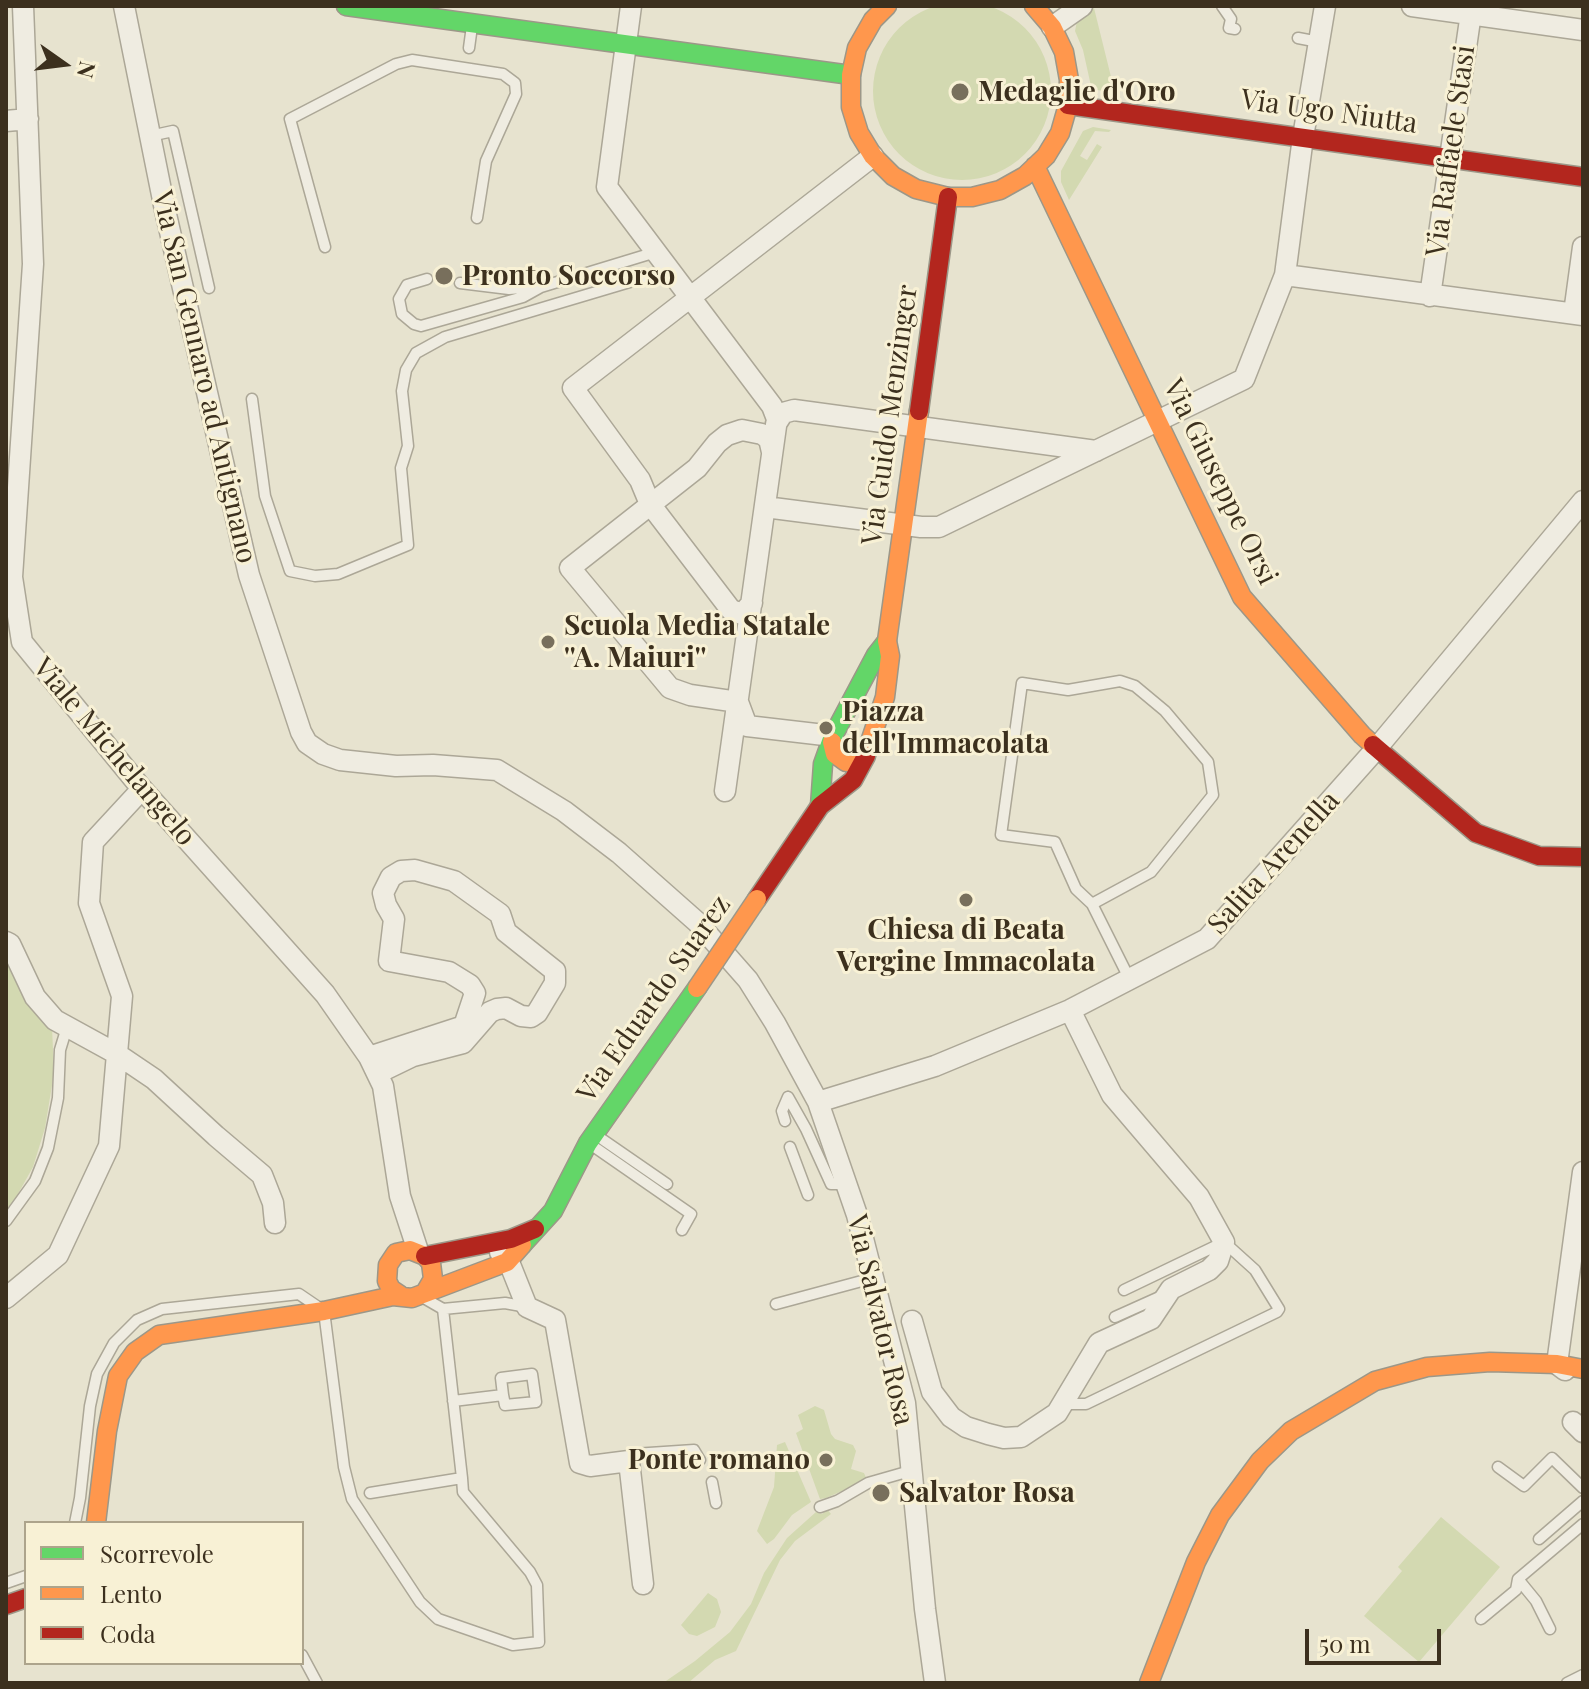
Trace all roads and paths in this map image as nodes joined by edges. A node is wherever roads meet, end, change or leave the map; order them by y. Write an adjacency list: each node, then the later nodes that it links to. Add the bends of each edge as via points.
1 (23, 6): 22 (street, Viale Michelangelo)
2 (124, 6): 24 (street, Via San Gennaro ad Antignano)
3 (346, 6): 12 (street)
4 (631, 6): 18 (street)
5 (887, 6): 20 (street, via 857,48)
6 (1034, 6): 13 (street)
7 (1082, 6): 13 (street)
8 (1222, 6): 14 (lane, via 1231,19 1229,28)
9 (1325, 6): 17 (street)
10 (1412, 6): 11 (street)
11 (1472, 10): 15 (street); 27 (street, Via Raffaele Stasi)
12 (466, 18): 18 (street); 19 (lane)
13 (1052, 27): 21 (street, via 1064,52)
14 (1235, 29)
15 (1583, 30)
16 (1298, 38): 17 (lane)
17 (1319, 42): 25 (street)
18 (626, 45): 20 (street); 34 (street, via 607,187)
19 (469, 48)
20 (851, 75): 26 (street, via 851,107)
21 (1068, 105): 25 (street, Via Ugo Niutta); 28 (street, via 1060,133)
22 (28, 119): 23 (street); 61 (street, Viale Michelangelo, via 33,264 12,577 22,642)
23 (6, 121)
24 (150, 136): 40 (lane, via 173,131); 58 (street, Via San Gennaro ad Antignano, via 249,575)
25 (1303, 137): 27 (street, Via Ugo Niutta); 36 (street)
26 (873, 156): 30 (street, via 916,189); 42 (street)
27 (1450, 156): 29 (street, Via Ugo Niutta); 41 (street, Via Raffaele Stasi)
28 (1035, 166): 30 (street, via 1000,190); 45 (street, Via Giuseppe Orsi, via 1098,312)
29 (1583, 177)
30 (948, 197): 47 (street, Via Guido Menzinger)
31 (477, 218): 32 (lane, via 486,161 516,88 508,76 423,61 396,64 290,119)
32 (325, 247)
33 (1583, 247): 43 (street)
34 (656, 252): 35 (street); 39 (lane)
35 (670, 270): 42 (street); 44 (lane, via 456,333 416,353 402,391 408,545 338,574 290,571 265,496)
36 (1285, 275): 41 (street); 45 (street, via 1244,379)
37 (427, 279): 39 (lane, via 407,285 399,299 402,314 421,326)
38 (460, 283): 39 (lane)
39 (541, 287)
40 (209, 288)
41 (1430, 296): 43 (street)
42 (690, 297): 46 (street, via 775,409); 51 (street, via 573,388 640,480)
43 (1578, 314)
44 (252, 399)
45 (1159, 421): 48 (street); 59 (street, Via Giuseppe Orsi, via 1242,597)
46 (776, 424): 47 (street, via 783,413 794,410); 49 (street)
47 (916, 427): 48 (street); 53 (street, Via Guido Menzinger)
48 (1096, 451): 53 (street, via 939,527)
49 (772, 452): 51 (street, via 762,434 742,430 727,435 697,468); 52 (street)
50 (1583, 501): 59 (street, Salita Arenella)
51 (650, 504): 54 (street, via 731,610 742,614); 56 (street, via 570,568 670,688)
52 (765, 507): 53 (street); 54 (street)
53 (903, 525): 55 (street, Via Guido Menzinger)
54 (752, 603): 56 (street)
55 (887, 641): 57 (street); 60 (street, via 885,697)
56 (738, 702): 57 (street, via 747,726); 62 (street)
57 (833, 736): 60 (street, via 835,754 846,762 859,761); 60 (street, via 846,723 858,724 868,731); 63 (street, via 823,764)
58 (307, 743): 72 (street, Via Salvator Rosa, via 340,760 497,770 564,811 697,922 748,980)
59 (1376, 749): 64 (street, Via Giuseppe Orsi, via 1476,833 1539,856); 67 (street, Salita Arenella, via 1207,939)
60 (869, 750): 63 (street, via 853,780)
61 (142, 789): 70 (street, via 93,842 89,903 122,996); 71 (street, Viale Michelangelo, via 325,994)
62 (725, 791)
63 (820, 806): 74 (street, Via Eduardo Suarez, bridge)
64 (1583, 857)
65 (1092, 904): 65 (lane, via 1076,889 1055,842 1001,835 1022,683 1068,690 1120,681 1135,686 1165,711 1208,762 1213,795 1151,872); 67 (lane)
66 (6, 942): 69 (street, via 35,997)
67 (1129, 978): 68 (street, Salita Arenella)
68 (1070, 1010): 72 (street, Salita Arenella, via 935,1066); 86 (street, via 1112,1095 1199,1197)
69 (67, 1027): 70 (street); 81 (lane, via 48,1148 35,1181)
70 (117, 1054): 82 (street, via 154,1079 262,1175); 96 (street, via 109,1146 58,1255)
71 (374, 1065): 71 (street, via 464,1026 475,993 449,972 389,961 394,919 383,893 401,871 454,881 500,914 506,932 555,971 555,983 531,1017 497,1009 463,1043); 80 (street, Viale Michelangelo, via 385,1098)
72 (818, 1102): 78 (street, Via Salvator Rosa)
73 (785, 1121): 78 (lane, via 782,1111 788,1097 831,1184)
74 (592, 1139): 77 (lane); 83 (street, Via Eduardo Suarez); 84 (lane, via 691,1214)
75 (790, 1147): 79 (lane)
76 (1583, 1172): 103 (street)
77 (667, 1184)
78 (846, 1184): 90 (street, Via Salvator Rosa)
79 (808, 1195)
80 (400, 1196): 87 (street); 88 (street)
81 (6, 1221)
82 (275, 1223)
83 (540, 1226): 85 (street); 89 (street, Via Eduardo Suarez)
84 (682, 1230)
85 (493, 1242): 88 (street); 89 (street)
86 (1224, 1242): 92 (lane); 93 (street, via 1213,1266); 108 (lane, via 1255,1270 1277,1312 1086,1404)
87 (396, 1253): 88 (street); 91 (street)
88 (422, 1253): 94 (street, via 434,1271)
89 (507, 1262): 94 (street); 98 (street)
90 (873, 1278): 97 (lane); 113 (street, Via Salvator Rosa, via 905,1403)
91 (387, 1279): 95 (street); 99 (street, via 379,1290)
92 (1124, 1290)
93 (1168, 1292): 101 (lane); 108 (street, via 1151,1319 1099,1343)
94 (423, 1293): 95 (street, via 412,1298); 100 (lane)
95 (400, 1295): 99 (street)
96 (6, 1298)
97 (776, 1304)
98 (527, 1307): 100 (lane, via 505,1303); 110 (street, via 555,1320 580,1463)
99 (331, 1309): 112 (lane, via 344,1467 352,1499 420,1602 438,1619 513,1645 539,1642 537,1585 463,1492); 120 (lane, via 299,1294 162,1309 137,1320 114,1343 97,1374); 121 (street, via 174,1331 135,1352 118,1376)
100 (443, 1309): 107 (lane)
101 (1115, 1317)
102 (912, 1321): 108 (street, via 932,1392 966,1427 1004,1438 1021,1437)
103 (1557, 1364): 104 (street); 105 (street); 132 (street, via 1458,1363 1402,1372 1355,1391 1291,1431 1237,1489 1207,1537)
104 (1583, 1369)
105 (1583, 1383)
106 (503, 1395): 107 (lane)
107 (453, 1401): 112 (lane)
108 (1064, 1404)
109 (697, 1455): 110 (lane, via 634,1454)
110 (629, 1461): 125 (street)
111 (1498, 1467): 115 (lane, via 1524,1486 1552,1458)
112 (462, 1478): 116 (lane)
113 (912, 1479): 119 (lane, via 903,1473 868,1483); 131 (street, Via Salvator Rosa)
114 (712, 1482): 118 (lane)
115 (1583, 1488)
116 (370, 1493)
117 (1583, 1501): 123 (lane)
118 (716, 1503)
119 (820, 1507)
120 (75, 1521)
121 (96, 1521)
122 (1583, 1524): 124 (lane)
123 (1539, 1539)
124 (1518, 1579): 126 (lane, via 1516,1590); 127 (lane)
125 (643, 1584)
126 (1481, 1619)
127 (1550, 1629)
128 (304, 1659): 130 (lane)
129 (1583, 1675): 133 (lane)
130 (317, 1683)
131 (935, 1683)
132 (1149, 1683)
133 (1567, 1683)

